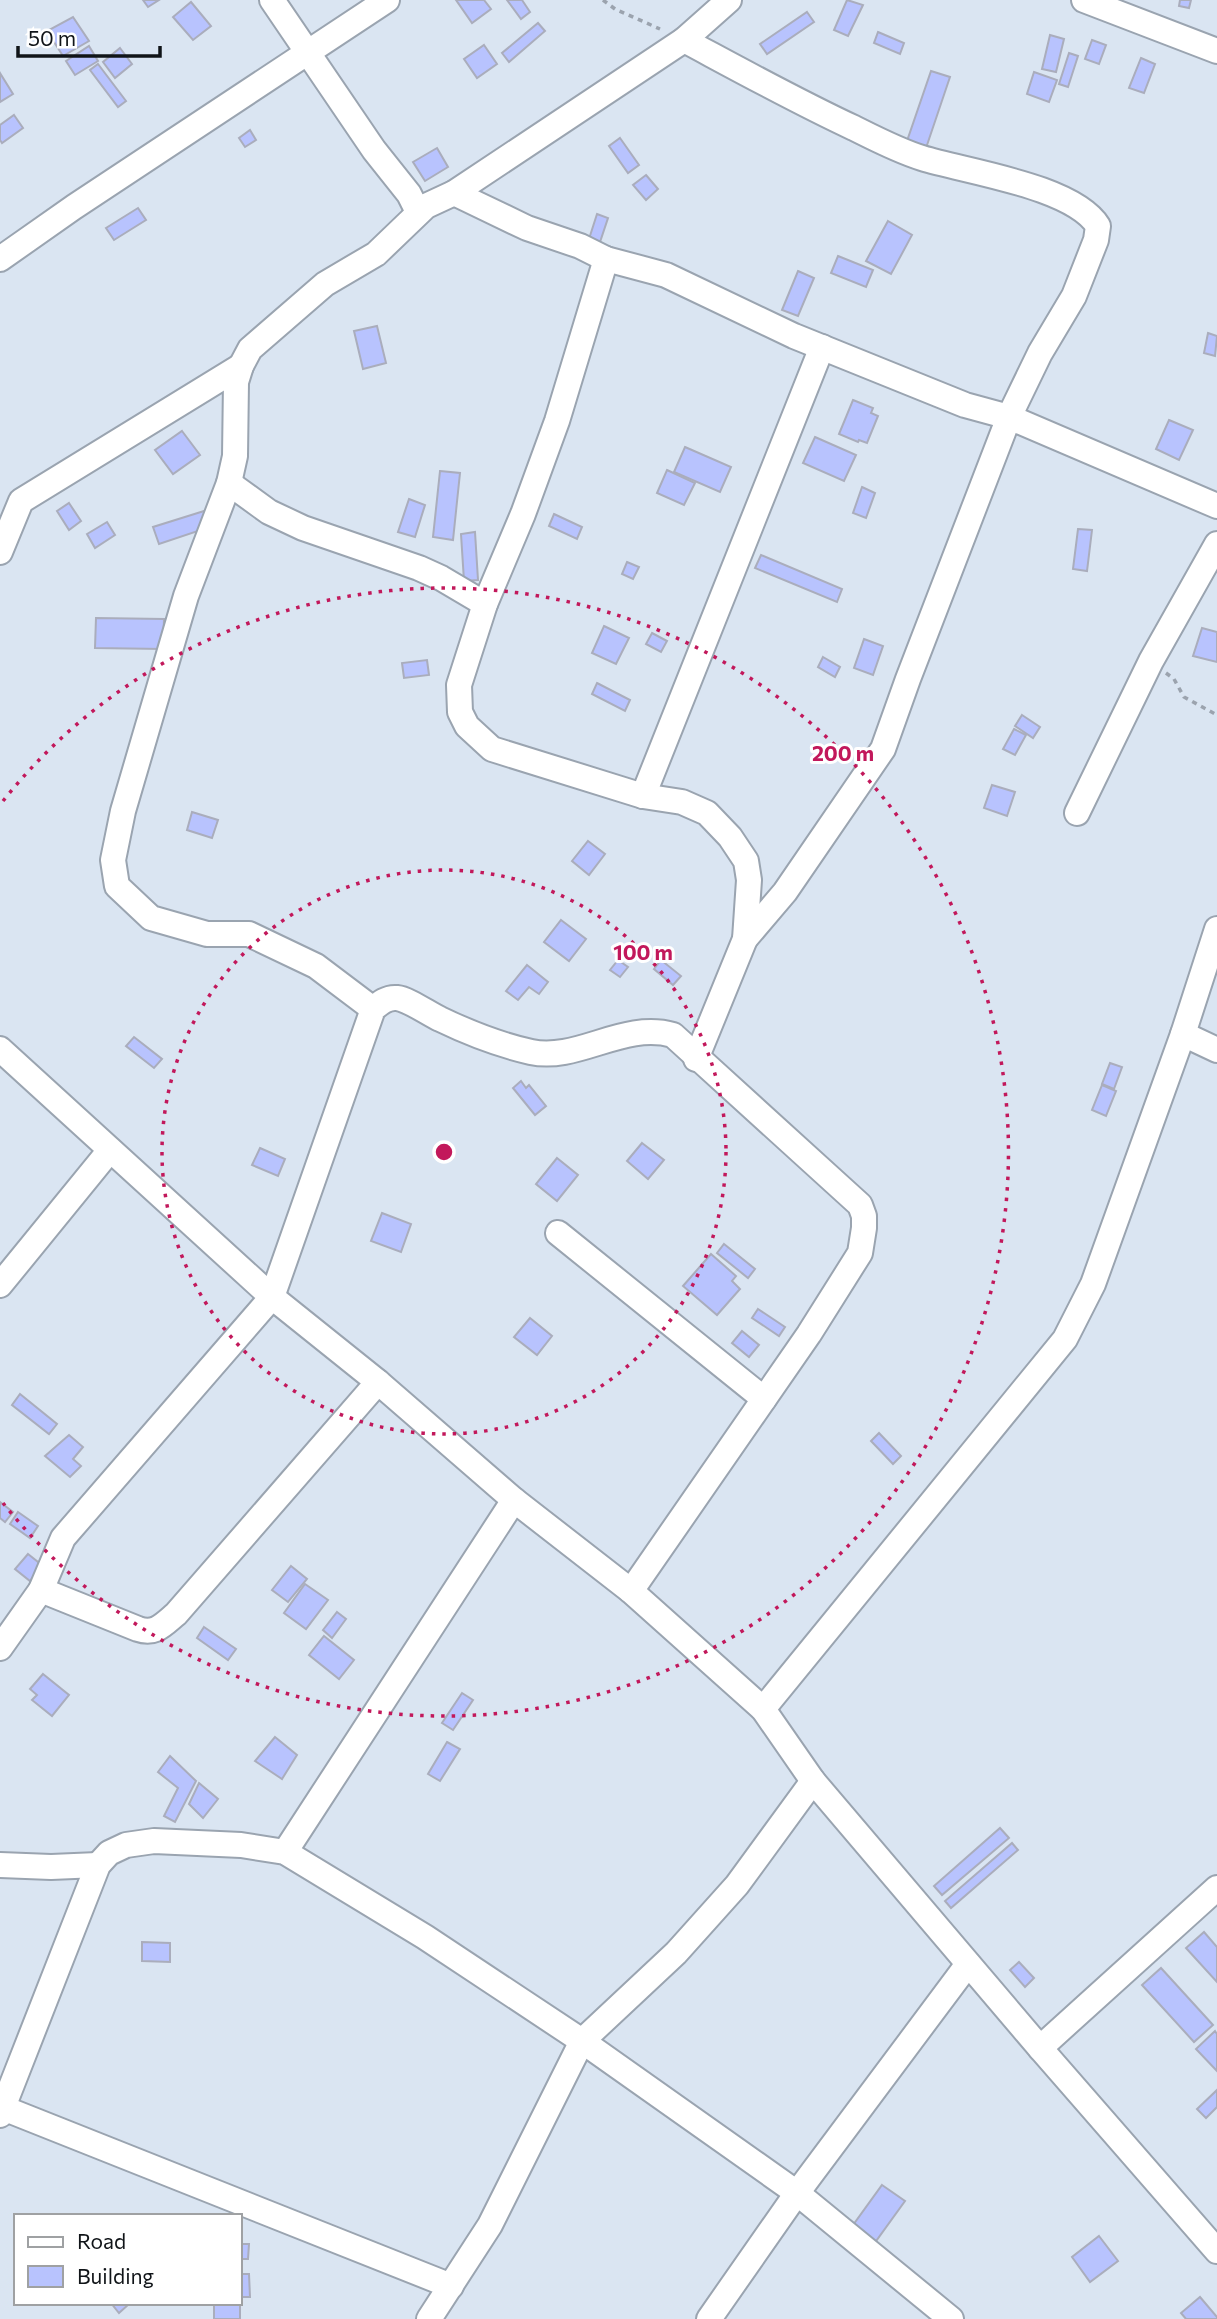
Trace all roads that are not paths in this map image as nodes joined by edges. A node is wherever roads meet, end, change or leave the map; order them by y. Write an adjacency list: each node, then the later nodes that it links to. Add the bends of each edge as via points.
1 (272, 0): 6 (street)
2 (387, 0): 6 (street)
3 (729, 0): 5 (street)
4 (1084, 0): 7 (street)
5 (684, 40): 8 (street); 14 (street, via 897,149 1031,186 1091,214 1098,226 1096,240 1074,296)
6 (308, 51): 9 (street); 10 (street)
7 (1217, 51)
8 (454, 193): 9 (street); 11 (street)
9 (418, 212): 13 (street, via 376,254 325,284 288,315 250,349)
10 (0, 259)
11 (606, 259): 12 (street, via 692,285); 19 (street, via 557,421)
12 (822, 347): 14 (street, via 965,405); 20 (street)
13 (241, 366): 15 (street); 18 (street, via 21,500)
14 (1009, 417): 16 (street); 23 (street, via 883,749 785,892)
15 (229, 483): 19 (street, via 269,512 419,568); 24 (street, via 187,596 123,811 113,860 117,886 151,918 207,933 249,934 316,966)
16 (1217, 506)
17 (1217, 544): 21 (street, via 1151,661)
18 (0, 552)
19 (485, 604): 20 (street, via 459,685 460,712 467,726 492,749)
20 (643, 796): 23 (street, via 682,802 707,813 730,837 746,860 749,880)
21 (1077, 813)
22 (1217, 929): 25 (street)
23 (745, 939): 28 (street)
24 (373, 1009): 28 (street, via 383,1000 397,998 471,1033 552,1054 656,1030 673,1035); 32 (street)
25 (1182, 1034): 27 (street); 39 (street, via 1093,1284 1065,1339)
26 (0, 1049): 29 (street)
27 (1217, 1050)
28 (696, 1059): 34 (street, via 860,1205 864,1216 860,1253)
29 (110, 1150): 31 (street); 32 (street)
30 (558, 1233): 34 (street)
31 (0, 1285)
32 (272, 1297): 33 (street); 36 (street, via 63,1538)
33 (379, 1382): 35 (street); 36 (street, via 176,1614 155,1631 148,1633)
34 (764, 1399): 37 (street)
35 (514, 1500): 37 (street); 41 (street)
36 (41, 1590): 38 (street)
37 (631, 1591): 39 (street)
38 (0, 1648)
39 (763, 1709): 40 (street)
40 (813, 1782): 45 (street); 46 (street, via 737,1885 676,1953)
41 (285, 1852): 42 (street, via 241,1844 154,1841 126,1845); 46 (street)
42 (98, 1864): 43 (street); 48 (street)
43 (0, 1865)
44 (1217, 1888): 47 (street)
45 (968, 1964): 47 (street); 49 (street)
46 (582, 2041): 49 (street); 51 (street, via 490,2225)
47 (1040, 2048): 50 (street)
48 (1, 2112): 51 (street)
49 (797, 2193): 53 (street); 54 (street)
50 (1217, 2251)
51 (451, 2286): 52 (street)
52 (429, 2319)
53 (709, 2319)
54 (951, 2319)

